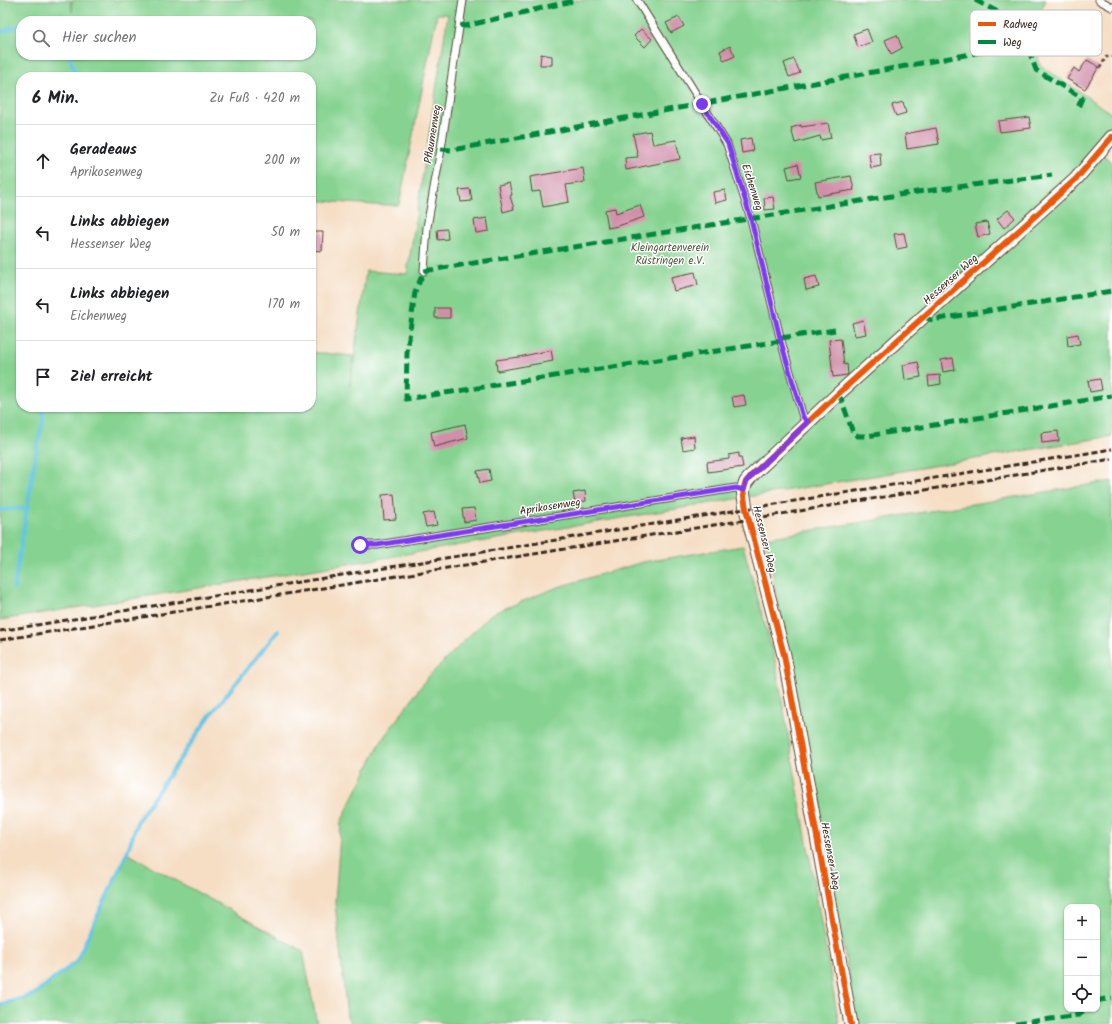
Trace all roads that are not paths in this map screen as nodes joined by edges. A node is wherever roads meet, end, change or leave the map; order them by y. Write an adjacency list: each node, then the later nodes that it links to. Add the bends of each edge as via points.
1 (462, 0): 6 (lane, Pflaumenweg, via 427,227)
2 (637, 0): 7 (lane, Eichenweg, via 728,144 751,219 781,342 803,417)
3 (1099, 0): 4 (lane)
4 (1112, 7)
5 (1112, 137): 7 (street, Hessenser Weg, via 1076,178)
6 (424, 272)
7 (808, 422): 8 (street, Hessenser Weg, via 752,475)
8 (744, 490): 9 (lane, Aprikosenweg, via 736,488 377,545); 10 (street, Hessenser Weg, via 784,655)
9 (360, 545)
10 (851, 1024)

